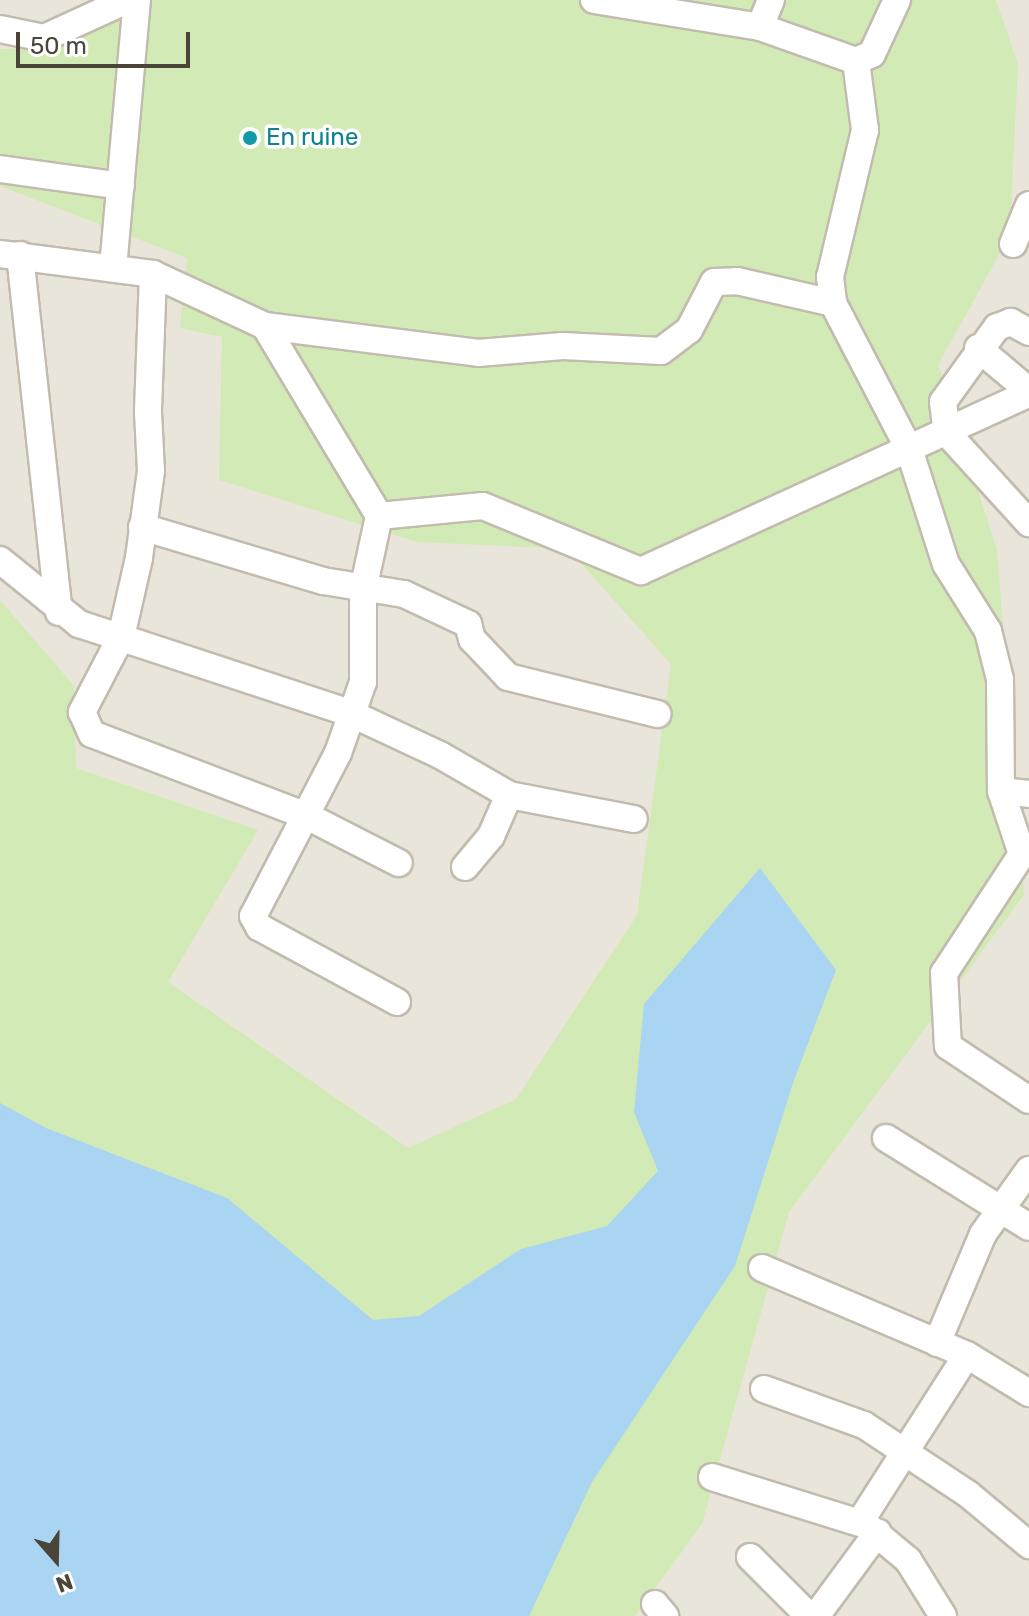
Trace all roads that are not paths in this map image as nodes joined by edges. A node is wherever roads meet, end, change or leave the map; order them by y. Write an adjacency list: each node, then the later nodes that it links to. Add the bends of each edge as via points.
1 (127, 0): 6 (street)
2 (137, 0): 11 (street)
3 (594, 0): 7 (street)
4 (771, 0): 7 (street)
5 (897, 0): 9 (street, via 872,54)
6 (82, 11): 8 (street, via 44,38)
7 (760, 27): 9 (street)
8 (0, 29)
9 (856, 61): 17 (street, via 865,130 830,277)
10 (0, 169): 11 (street)
11 (121, 186): 15 (street)
12 (1029, 205): 13 (street)
13 (1013, 244)
14 (10, 254): 15 (street); 29 (street)
15 (113, 268): 16 (street)
16 (153, 274): 18 (street); 26 (street, via 151,471)
17 (833, 303): 18 (street, via 737,281 714,282 689,330 661,351 563,346 478,353); 23 (street)
18 (265, 326): 24 (street)
19 (1029, 332): 20 (street, via 1011,322 997,327)
20 (978, 348): 21 (street); 22 (street, via 943,402)
21 (1029, 392): 22 (street)
22 (947, 433): 23 (street); 25 (street)
23 (909, 449): 24 (street, via 641,571 483,506); 33 (street, via 946,564 988,631 1000,679)
24 (379, 516): 28 (street)
25 (1029, 523)
26 (142, 527): 28 (street); 30 (street)
27 (1, 566): 29 (street)
28 (363, 590): 31 (street, via 363,682); 32 (street, via 404,594 468,624 472,639 508,677)
29 (59, 612): 30 (street)
30 (121, 637): 31 (street); 36 (street, via 82,712 92,734)
31 (352, 714): 35 (street); 36 (street)
32 (658, 714)
33 (1001, 791): 34 (street); 41 (street, via 1022,854 944,973 948,1046)
34 (1029, 794)
35 (509, 795): 37 (street); 39 (street, via 491,836)
36 (307, 816): 38 (street); 40 (street, via 256,903 255,922)
37 (634, 819)
38 (399, 863)
39 (465, 867)
40 (397, 1002)
41 (1029, 1100)
42 (886, 1138): 44 (street)
43 (1029, 1170): 44 (street)
44 (1003, 1208): 45 (street); 47 (street, via 960,1279)
45 (1029, 1227)
46 (762, 1268): 47 (street)
47 (937, 1343): 48 (street)
48 (967, 1355): 50 (street); 51 (street)
49 (764, 1389): 51 (street, via 864,1425)
50 (1029, 1393)
51 (902, 1450): 53 (street); 54 (street, via 968,1494)
52 (712, 1477): 53 (street)
53 (869, 1527): 57 (street); 58 (street, via 908,1560)
54 (1029, 1545)
55 (750, 1557): 56 (street)
56 (809, 1616)
57 (816, 1616)
58 (943, 1616)

